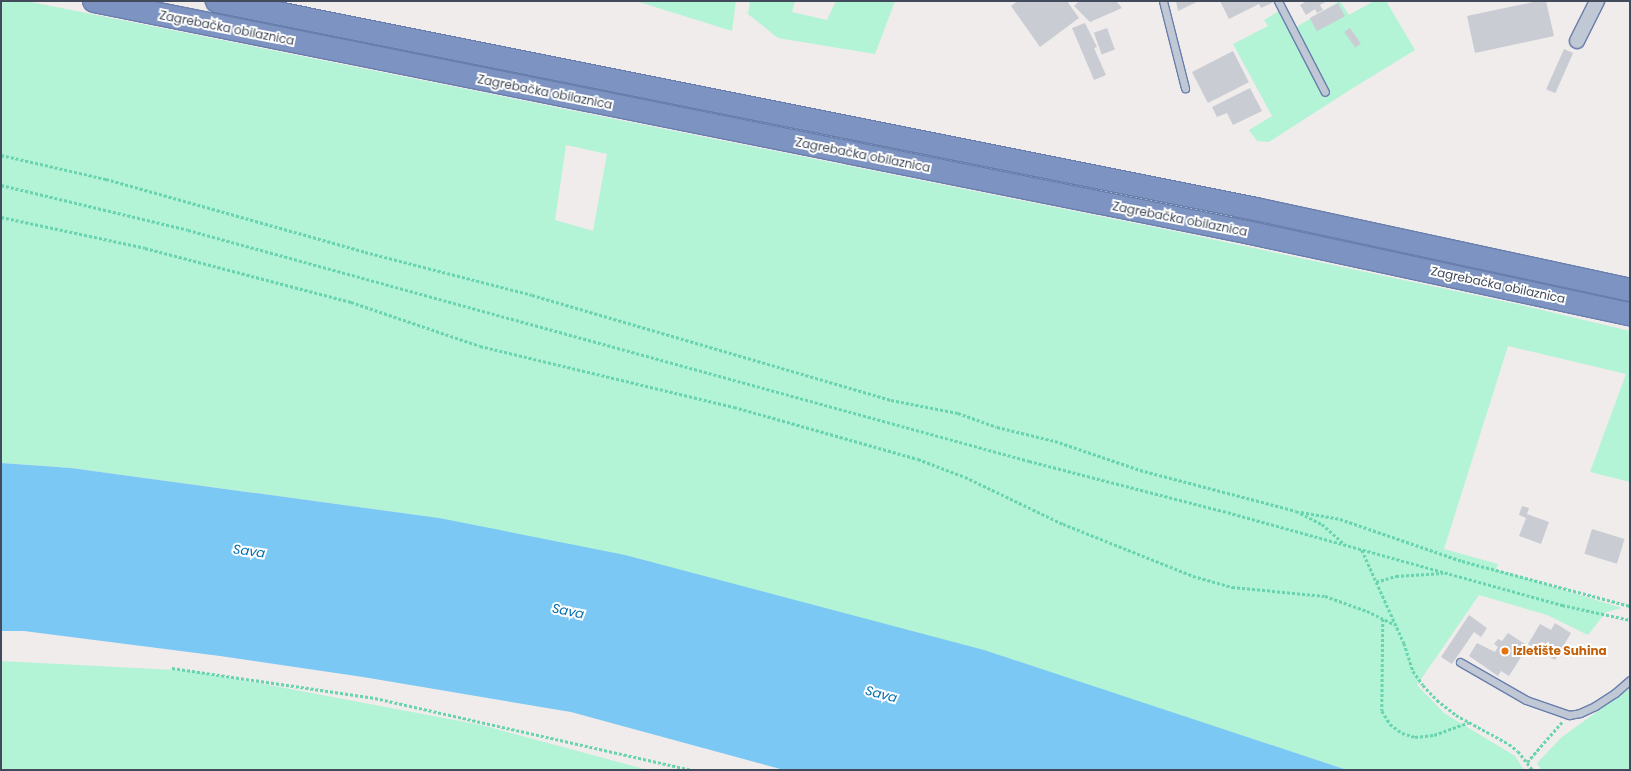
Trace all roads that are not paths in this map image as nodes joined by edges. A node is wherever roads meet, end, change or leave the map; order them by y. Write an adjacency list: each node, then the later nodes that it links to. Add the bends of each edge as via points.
1 (94, 1): 10 (highway, Zagrebačka obilaznica, via 1258,235)
2 (218, 1): 9 (highway, Zagrebačka obilaznica, via 1248,207)
3 (1163, 1): 7 (lane)
4 (1278, 1): 8 (lane)
5 (1597, 1): 6 (street)
6 (1577, 41)
7 (1185, 88)
8 (1325, 92)
9 (1630, 290)
10 (1630, 314)
11 (1460, 662): 12 (lane, via 1526,700 1569,715 1595,706)
12 (1630, 680)

